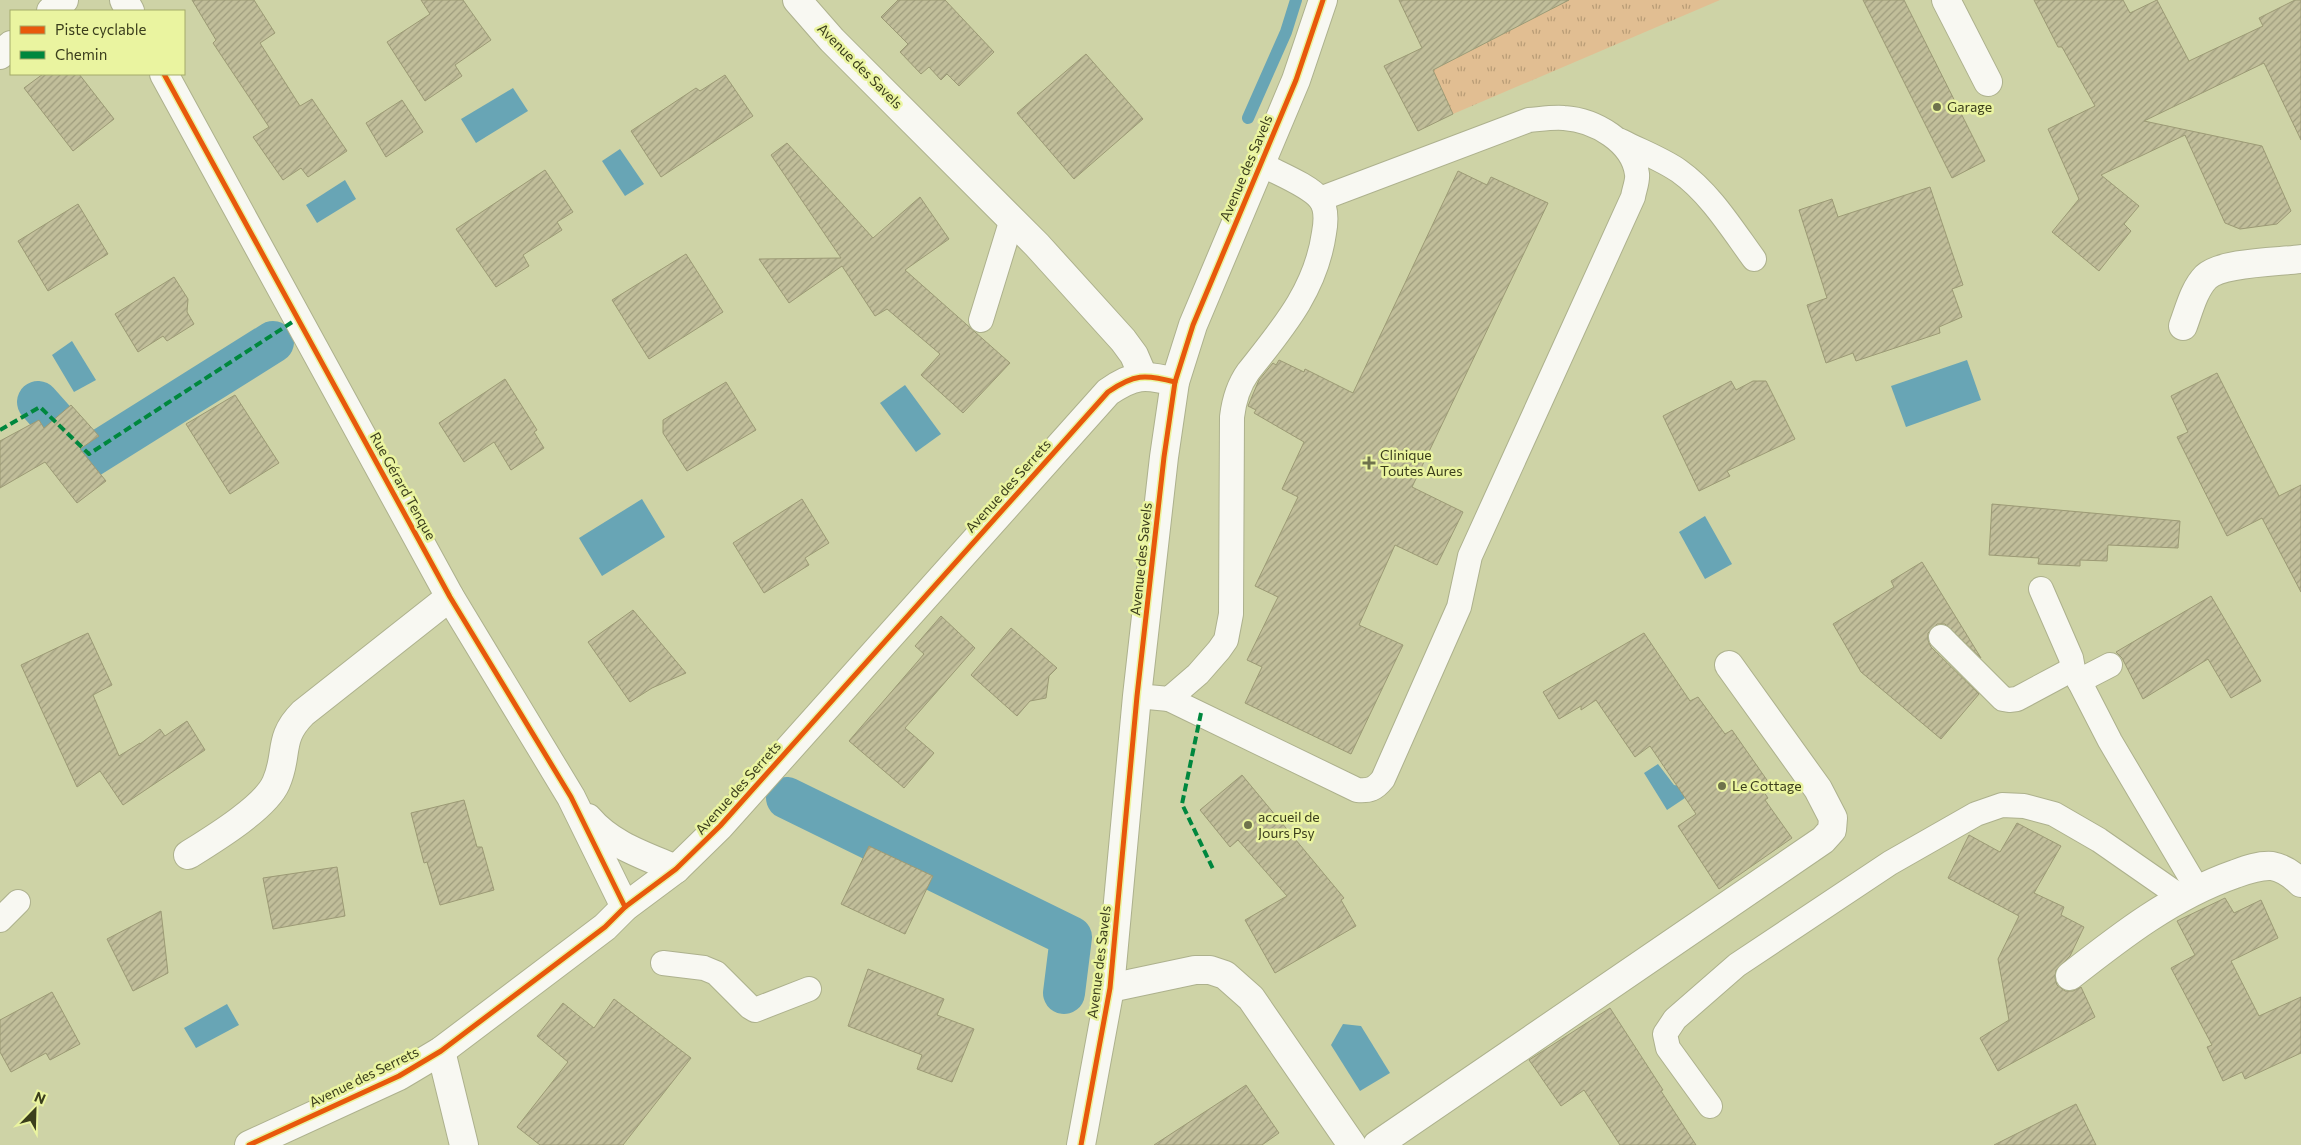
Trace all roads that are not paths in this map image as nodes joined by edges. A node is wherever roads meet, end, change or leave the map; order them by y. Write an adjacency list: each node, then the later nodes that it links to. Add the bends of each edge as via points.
1 (64, 0): 5 (street)
2 (797, 0): 13 (street, Avenue des Savels, via 832,40)
3 (1322, 0): 11 (street, Avenue des Savels, via 1296,80)
4 (1946, 0): 9 (street)
5 (51, 10)
6 (10, 46): 7 (street)
7 (0, 55)
8 (165, 75): 21 (street, Rue Gérard Tenque)
9 (1988, 82)
10 (1617, 139): 12 (lane, via 1581,120 1529,120); 14 (lane, via 1691,180); 27 (lane, via 1634,159 1637,176 1633,197 1470,556 1459,607 1383,779 1376,788 1357,790)
11 (1261, 164): 12 (lane); 19 (street, Avenue des Savels, via 1193,325)
12 (1320, 199): 27 (lane, via 1325,209 1325,225 1311,283 1291,318 1241,383 1234,401 1231,614 1226,640 1198,674)
13 (1012, 219): 16 (lane); 18 (street, Avenue des Savels, via 1123,340)
14 (1754, 259)
15 (2301, 259): 17 (street, via 2212,272 2201,284)
16 (981, 320)
17 (2183, 326)
18 (1143, 376): 19 (street, Avenue des Serrets); 30 (street, Avenue des Serrets, via 1119,384 1094,406 720,826)
19 (1175, 382): 26 (street, Avenue des Savels)
20 (2041, 589): 25 (lane, via 2072,658)
21 (450, 596): 28 (street, Rue Gérard Tenque); 29 (street, via 291,724 285,737 282,766 268,795 223,833)
22 (1941, 637): 25 (lane, via 2003,699 2017,699)
23 (2110, 664): 25 (lane)
24 (1729, 665): 46 (street, via 1818,789 1833,818 1832,830 1823,840)
25 (2076, 675): 32 (lane)
26 (1137, 696): 27 (lane); 38 (street, Avenue des Savels)
27 (1169, 699)
28 (571, 798): 30 (street, Rue Gérard Tenque, via 616,844); 34 (street, Rue Gérard Tenque)
29 (188, 855)
30 (676, 869): 34 (street, Avenue des Serrets)
31 (2301, 883): 32 (street, via 2282,869 2270,866 2253,868)
32 (2189, 894): 37 (street, via 2134,926); 41 (lane, via 2054,814 2024,806 2002,805 1976,814 1890,863 1737,965 1675,1019 1665,1034 1668,1048)
33 (18, 902): 35 (lane)
34 (626, 907): 40 (street, Avenue des Serrets, via 606,927)
35 (0, 920)
36 (663, 963): 39 (lane, via 704,968 716,973 755,1010)
37 (2070, 976)
38 (1110, 988): 44 (street, Avenue des Savels); 45 (street, Avenue des Savels, via 1195,970 1225,975 1251,998)
39 (809, 989)
40 (441, 1051): 42 (street, Avenue des Serrets, via 399,1076); 43 (street)
41 (1710, 1106)
42 (249, 1145)
43 (464, 1145)
44 (1081, 1145)
45 (1352, 1145)
46 (1377, 1145)

